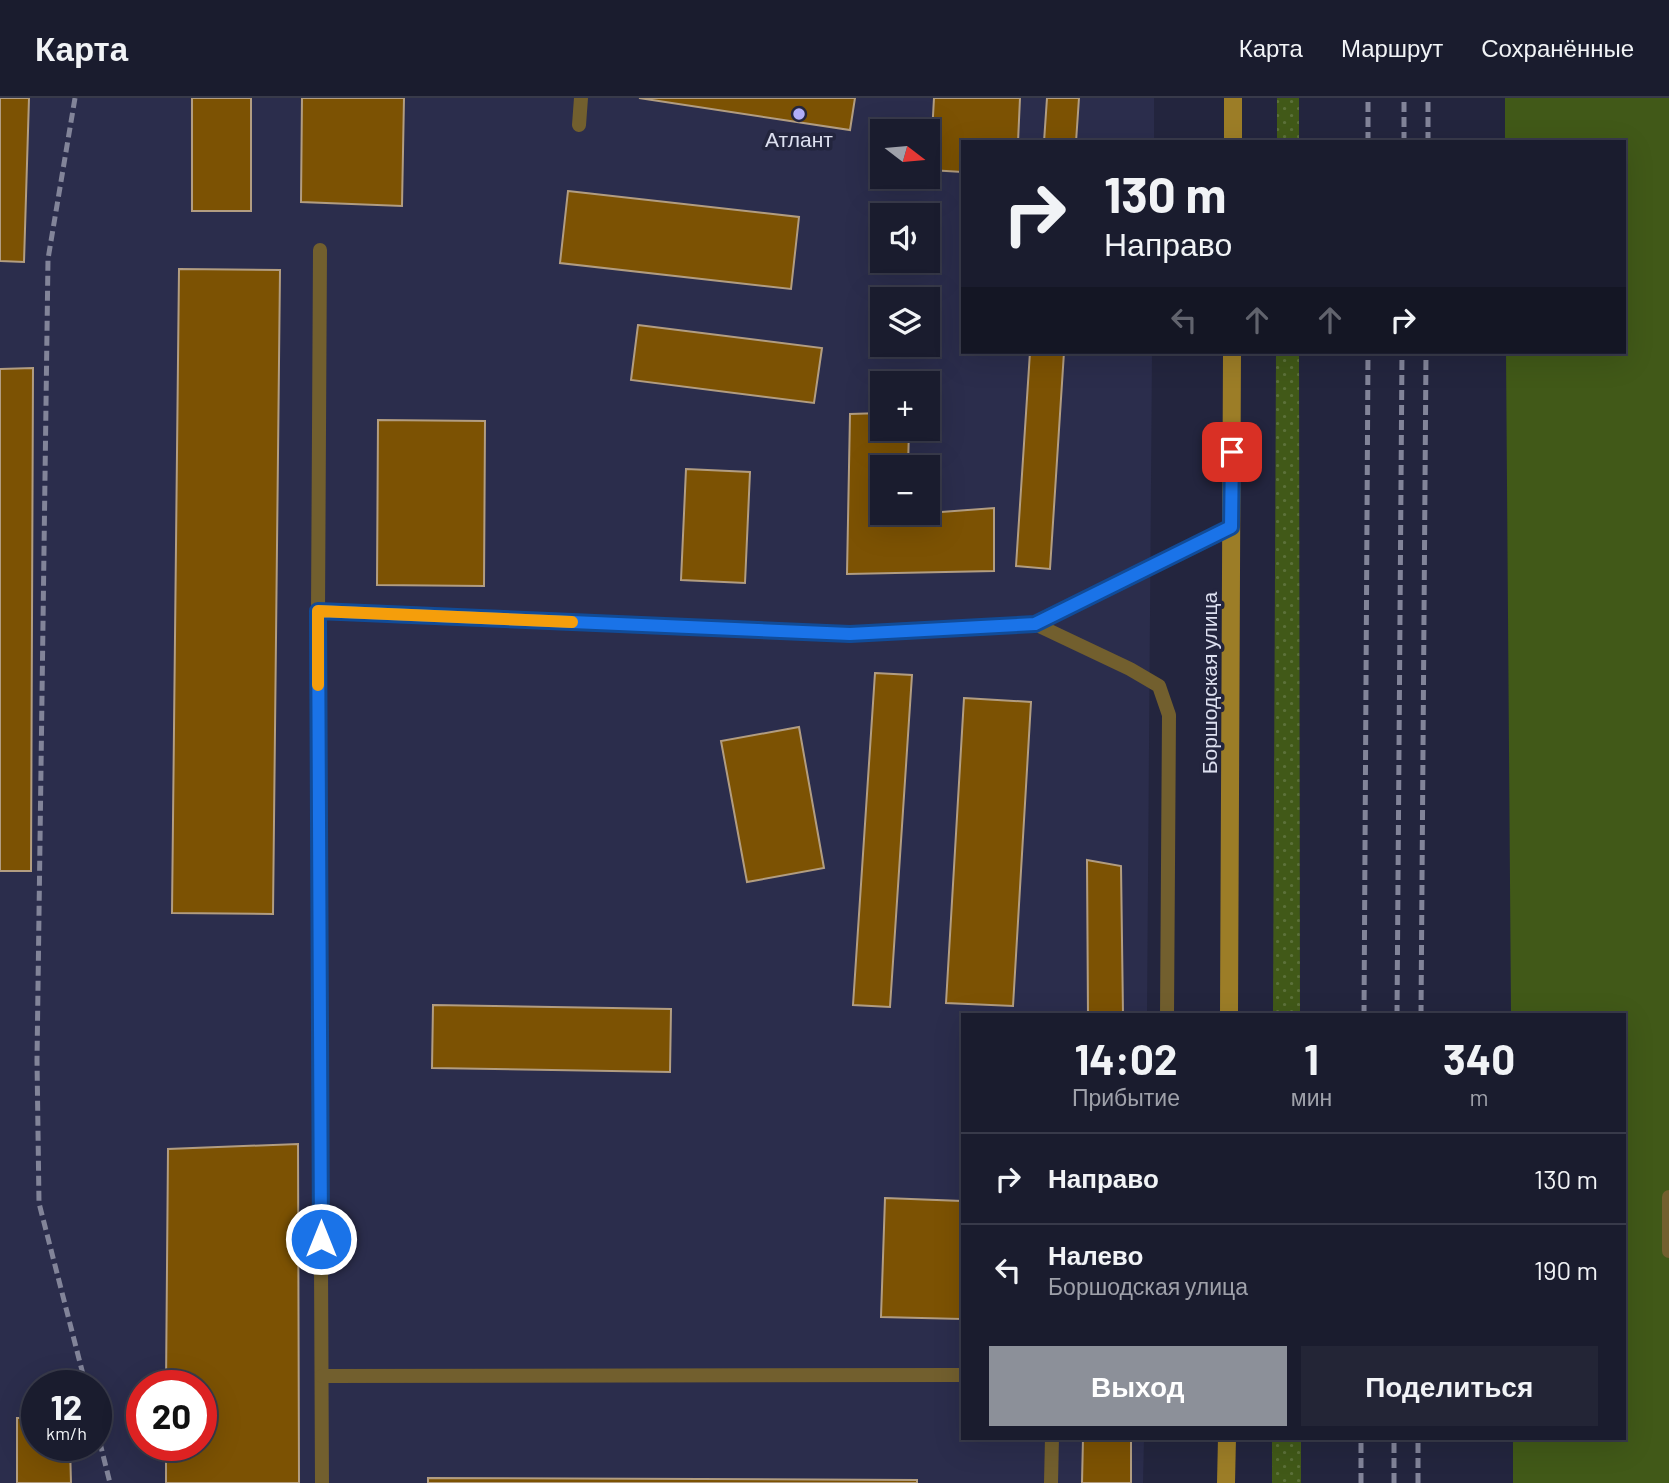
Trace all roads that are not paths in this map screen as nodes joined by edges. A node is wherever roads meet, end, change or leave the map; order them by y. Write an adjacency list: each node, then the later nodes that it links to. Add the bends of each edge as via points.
1 (581, 98): 3 (lane)
2 (1233, 98): 4 (street)
3 (579, 125)
4 (1233, 140)
5 (320, 250): 8 (lane)
6 (1232, 354): 7 (street, Боршодская улица)
7 (1231, 527): 9 (lane); 11 (street, Боршодская улица)
8 (318, 611): 9 (lane, via 850,634); 15 (lane)
9 (1035, 624): 10 (lane, via 1130,669 1159,686 1163,696 1169,715)
10 (1167, 1013)
11 (1229, 1013)
12 (1669, 1197): 13 (lane)
13 (1669, 1251)
14 (961, 1375): 15 (lane)
15 (322, 1376): 18 (lane)
16 (1052, 1440): 19 (lane)
17 (1227, 1440): 20 (street)
18 (322, 1483)
19 (1051, 1483)
20 (1226, 1483)

